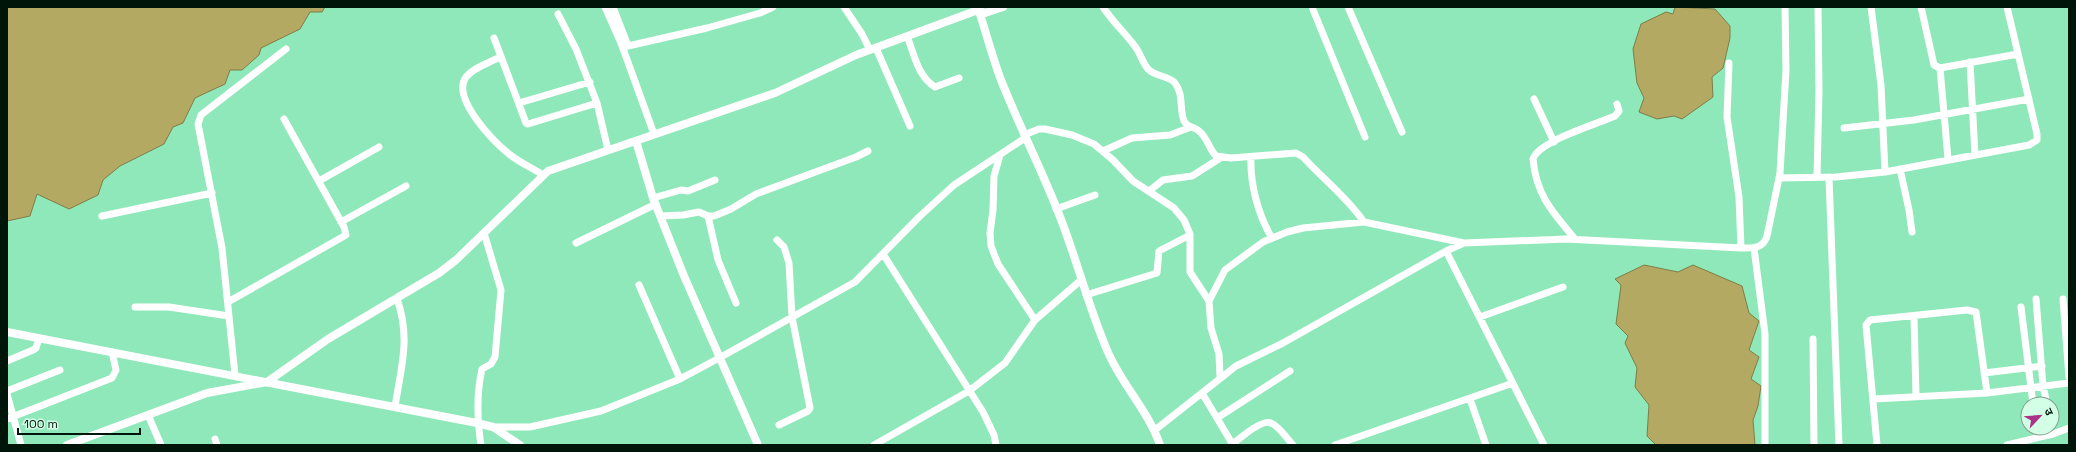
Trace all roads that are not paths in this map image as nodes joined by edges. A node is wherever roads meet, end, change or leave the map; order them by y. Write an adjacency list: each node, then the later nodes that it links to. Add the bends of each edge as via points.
1 (605, 7): 18 (street)
2 (613, 7): 19 (street)
3 (773, 7): 19 (street, via 707,28)
4 (844, 7): 21 (street)
5 (1003, 7): 14 (street)
6 (1103, 7): 39 (street, via 1111,20 1135,46 1148,70 1170,78 1179,89 1182,97 1182,114 1185,122)
7 (1312, 7): 44 (street)
8 (1348, 7): 41 (street)
9 (1785, 7): 61 (street, via 1786,70)
10 (1818, 7): 59 (street)
11 (1871, 7): 37 (street)
12 (1921, 7): 26 (street, via 1932,60 1934,65)
13 (2007, 7): 22 (street)
14 (982, 9): 16 (street); 43 (street, via 989,46)
15 (558, 14): 28 (street)
16 (908, 36): 21 (street); 27 (street, via 928,83 935,87)
17 (494, 38): 23 (street)
18 (621, 43): 19 (street); 42 (street)
19 (628, 46)
20 (286, 49): 66 (street, via 198,119)
21 (873, 49): 38 (street); 42 (street, via 775,93)
22 (2018, 54): 24 (street); 30 (street)
23 (500, 57): 31 (street); 58 (street, via 472,70 465,78 462,90 464,100 473,115 500,146)
24 (1970, 62): 26 (street); 34 (street)
25 (1729, 63): 83 (street, via 1727,117 1739,197)
26 (1940, 68): 35 (street)
27 (958, 78)
28 (590, 82): 31 (street); 32 (street)
29 (1534, 99): 46 (street)
30 (2028, 99): 34 (street); 52 (street, via 2037,140 2029,145)
31 (519, 103): 32 (street, via 528,124)
32 (597, 103): 48 (street)
33 (1617, 104): 46 (street, via 1619,111 1615,116)
34 (1974, 109): 35 (street); 52 (street)
35 (1943, 114): 37 (street); 55 (street)
36 (284, 119): 63 (street)
37 (1884, 124): 40 (street); 57 (street)
38 (910, 126)
39 (1191, 127): 50 (street, via 1170,135 1132,138); 53 (street, via 1203,134 1216,156)
40 (1844, 128)
41 (1402, 132)
42 (654, 134): 45 (street)
43 (1025, 137): 50 (street, via 1039,129 1056,131 1085,140); 51 (street); 69 (street)
44 (1365, 137)
45 (636, 141): 48 (street); 68 (street)
46 (1554, 142): 79 (street, via 1534,155 1534,170 1545,202)
47 (379, 147): 63 (street)
48 (608, 150): 58 (street)
49 (868, 151): 72 (street, via 762,191 732,209)
50 (1103, 151): 65 (street, via 1133,181)
51 (1000, 154): 86 (street, via 954,185); 103 (street, via 994,176 991,246 1004,274)
52 (1975, 155): 55 (street)
53 (1222, 157): 54 (street); 65 (street, via 1192,176 1163,180)
54 (1251, 157): 74 (street, via 1296,153 1303,157 1354,208); 78 (street, via 1250,168 1261,215)
55 (1948, 159): 56 (street)
56 (1900, 168): 57 (street); 75 (street)
57 (1885, 172): 60 (street)
58 (543, 175): 76 (street)
59 (1817, 177): 60 (street); 61 (street)
60 (1836, 177): 159 (street)
61 (1780, 178): 84 (street, via 1766,242)
62 (715, 180): 68 (street, via 688,191 681,190)
63 (319, 182): 73 (street)
64 (406, 186): 73 (street)
65 (1149, 191): 77 (street, via 1174,208 1184,220)
66 (212, 193): 70 (street); 95 (street)
67 (1095, 195): 69 (street)
68 (654, 202): 71 (street); 81 (street)
69 (1056, 209): 87 (street)
70 (102, 216)
71 (661, 216): 72 (street, via 699,212); 108 (street)
72 (708, 216): 96 (street, via 718,260)
73 (341, 222): 95 (street, via 346,235 342,239)
74 (1364, 222): 78 (street, via 1303,228); 82 (street)
75 (1912, 232)
76 (484, 233): 91 (street, via 439,273); 138 (street, via 501,290 501,304 495,357 491,364 482,369 479,384)
77 (1190, 235): 90 (street, via 1159,251 1157,273); 94 (street, via 1189,269)
78 (1272, 238): 94 (street, via 1225,270)
79 (1575, 239): 82 (street); 83 (street)
80 (777, 240): 100 (street, via 784,247 789,263)
81 (576, 243)
82 (1464, 243): 85 (street)
83 (1741, 248): 84 (street)
84 (1754, 248): 157 (street, via 1765,334)
85 (1446, 250): 101 (street); 116 (street)
86 (883, 254): 100 (street, via 855,282); 125 (street)
87 (1082, 280): 90 (street); 103 (street)
88 (639, 285): 118 (street)
89 (1563, 287): 101 (street)
90 (1086, 295): 141 (street, via 1119,374)
91 (397, 299): 119 (street, via 328,339); 134 (street, via 406,342)
92 (2036, 299): 110 (street)
93 (2063, 299): 117 (street)
94 (1208, 301): 116 (street, via 1211,328 1219,354)
95 (228, 302): 99 (street)
96 (736, 303)
97 (135, 307): 99 (street, via 169,307)
98 (2021, 307): 111 (street)
99 (229, 316): 115 (street)
100 (792, 317): 108 (street); 139 (street, via 810,408)
101 (1480, 317): 120 (street)
102 (1914, 317): 114 (street, via 1967,310 1976,312); 129 (street); 133 (street, via 1874,319 1866,325)
103 (1035, 320): 125 (street, via 1005,363)
104 (7, 332): 105 (street)
105 (39, 338): 107 (street); 109 (street, via 36,348)
106 (1812, 339): 158 (street)
107 (112, 352): 115 (street); 136 (street, via 116,370 112,378)
108 (720, 357): 118 (street); 149 (street)
109 (7, 361)
110 (2042, 366): 111 (street); 122 (street)
111 (2027, 368): 114 (street); 123 (street)
112 (60, 370): 124 (street)
113 (1290, 371): 137 (street)
114 (1984, 373): 127 (street)
115 (236, 375): 119 (street)
116 (1220, 377): 126 (street)
117 (2069, 377)
118 (680, 379): 140 (street, via 601,411 530,427)
119 (268, 382): 134 (street); 135 (street, via 207,393)
120 (1513, 383): 132 (street); 156 (street)
121 (2069, 383): 122 (street)
122 (2043, 386): 123 (street); 131 (street)
123 (2030, 387): 127 (street); 130 (street)
124 (7, 391)
125 (969, 391): 150 (street); 151 (street, via 994,435)
126 (1202, 393): 137 (street); 141 (street)
127 (1987, 393): 129 (street)
128 (7, 394): 136 (street)
129 (1916, 396): 133 (street)
130 (2032, 396)
131 (2045, 396)
132 (1470, 399): 154 (street); 155 (street)
133 (1874, 399): 160 (street)
134 (395, 407): 138 (street)
135 (148, 415): 145 (street); 146 (street)
136 (10, 418): 144 (street)
137 (1217, 418): 143 (street)
138 (478, 423): 140 (street); 147 (street)
139 (779, 425)
140 (493, 427): 148 (street)
141 (1155, 430): 152 (street)
142 (2040, 437): 161 (street)
143 (1233, 444): 153 (street, via 1259,424 1266,422 1272,423)
144 (21, 445)
145 (67, 445)
146 (161, 445)
147 (481, 445)
148 (520, 445)
149 (758, 445)
150 (874, 445)
151 (996, 445)
152 (1160, 445)
153 (1293, 445)
154 (1335, 445)
155 (1486, 445)
156 (1544, 445)
157 (1765, 445)
158 (1814, 445)
159 (1839, 445)
160 (1877, 445)
161 (2007, 445)

